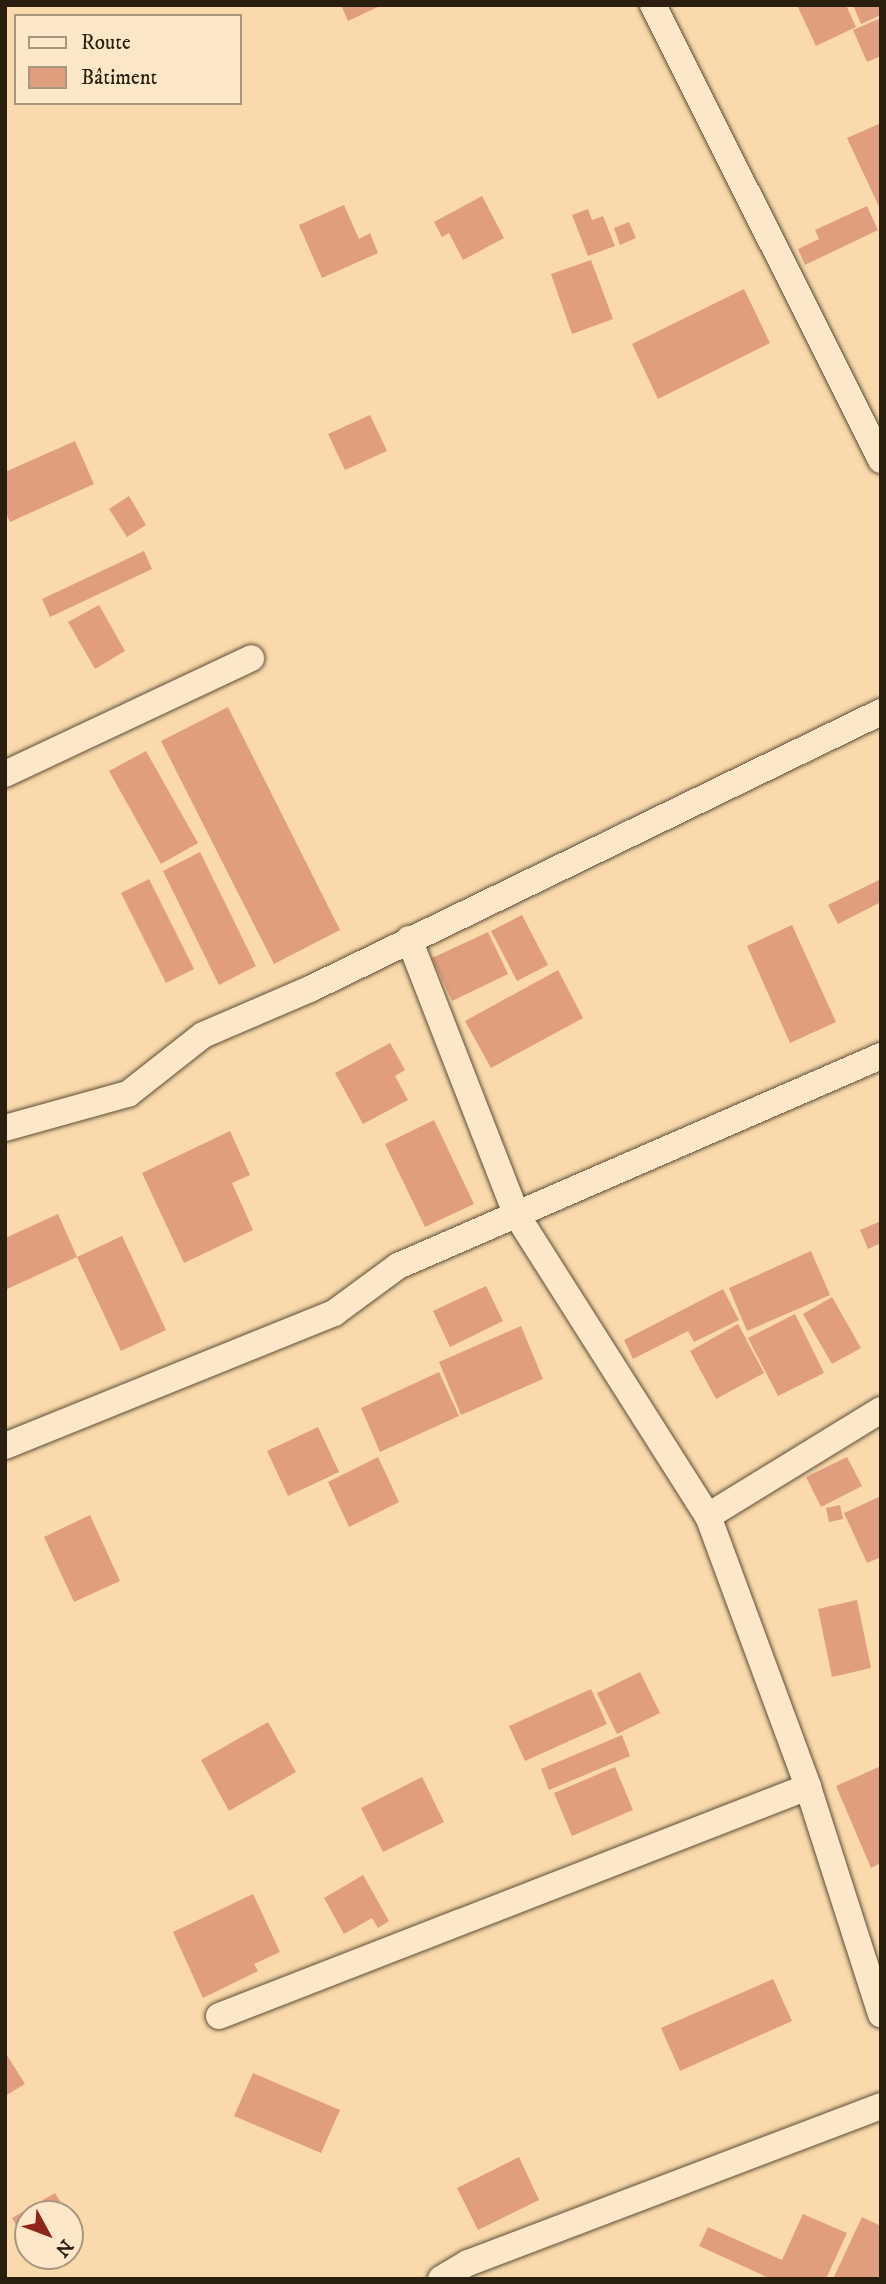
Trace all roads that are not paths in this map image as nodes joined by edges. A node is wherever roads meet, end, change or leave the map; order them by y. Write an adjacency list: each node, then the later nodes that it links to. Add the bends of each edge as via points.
1 (653, 5): 2 (street)
2 (881, 460)
3 (251, 658): 5 (street)
4 (881, 712): 6 (street)
5 (5, 774)
6 (409, 939): 8 (street, via 202,1035 128,1094); 9 (street)
7 (881, 1056): 9 (street)
8 (5, 1128)
9 (516, 1214): 11 (street, via 398,1266 334,1313); 12 (street)
10 (881, 1410): 12 (street)
11 (5, 1446)
12 (708, 1516): 13 (street)
13 (808, 1787): 14 (street); 15 (street)
14 (881, 2015)
15 (219, 2016)
16 (881, 2106): 17 (street, via 468,2263)
17 (441, 2279)

